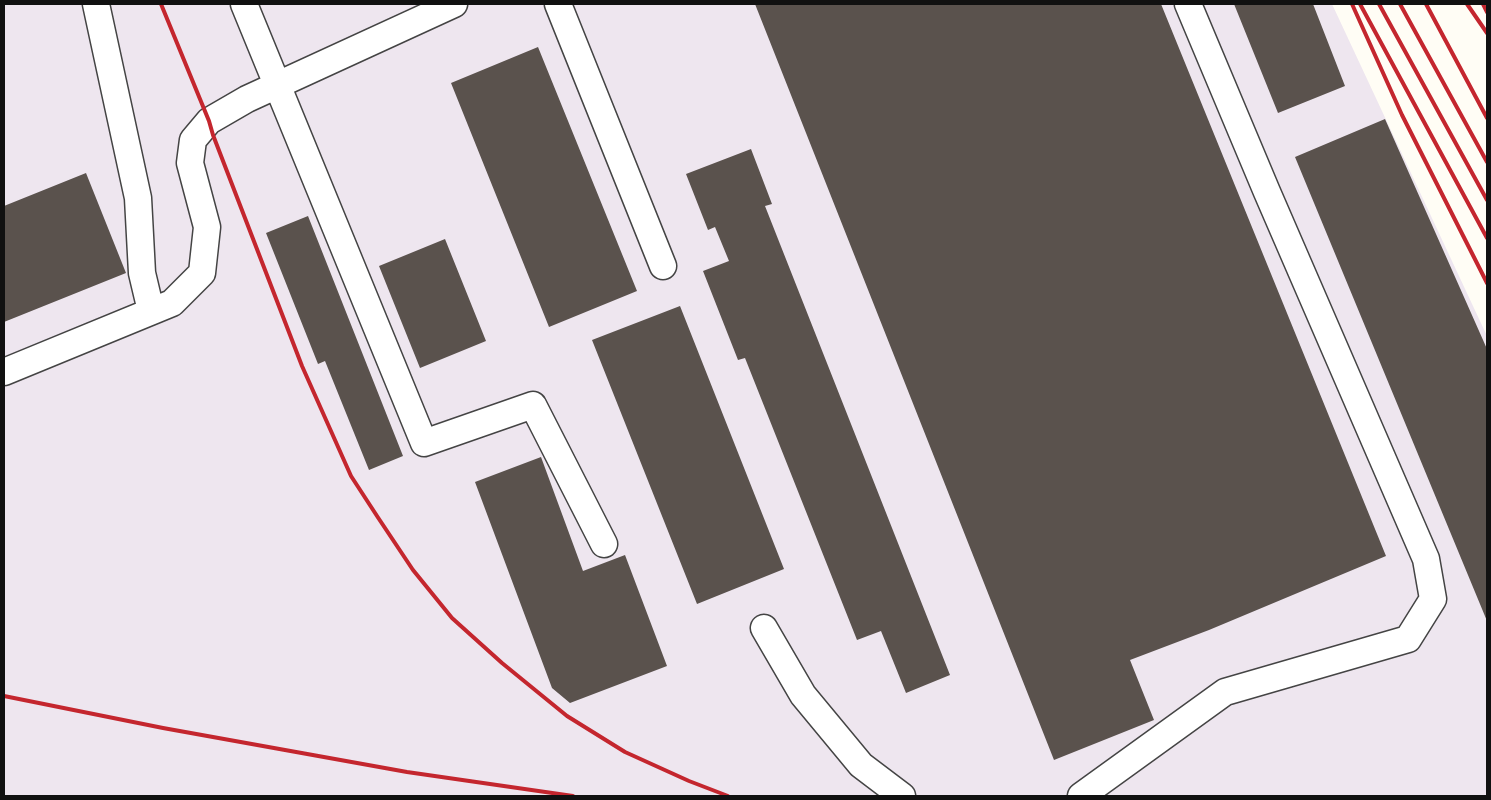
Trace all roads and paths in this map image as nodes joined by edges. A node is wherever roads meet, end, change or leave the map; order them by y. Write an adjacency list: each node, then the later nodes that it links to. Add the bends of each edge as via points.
1 (96, 4): 8 (lane, via 138,198 142,273)
2 (244, 4): 6 (lane)
3 (454, 4): 6 (lane)
4 (558, 4): 7 (lane)
5 (1188, 4): 13 (lane, via 1426,559 1433,599 1408,639 1224,692)
6 (276, 86): 8 (lane, via 209,121 193,140 190,163 207,227 202,273 172,303); 10 (lane, via 424,443 533,406)
7 (664, 266)
8 (151, 311): 9 (lane)
9 (4, 372)
10 (604, 544)
11 (764, 628): 12 (lane, via 803,694 861,766)
12 (902, 796)
13 (1081, 796)

